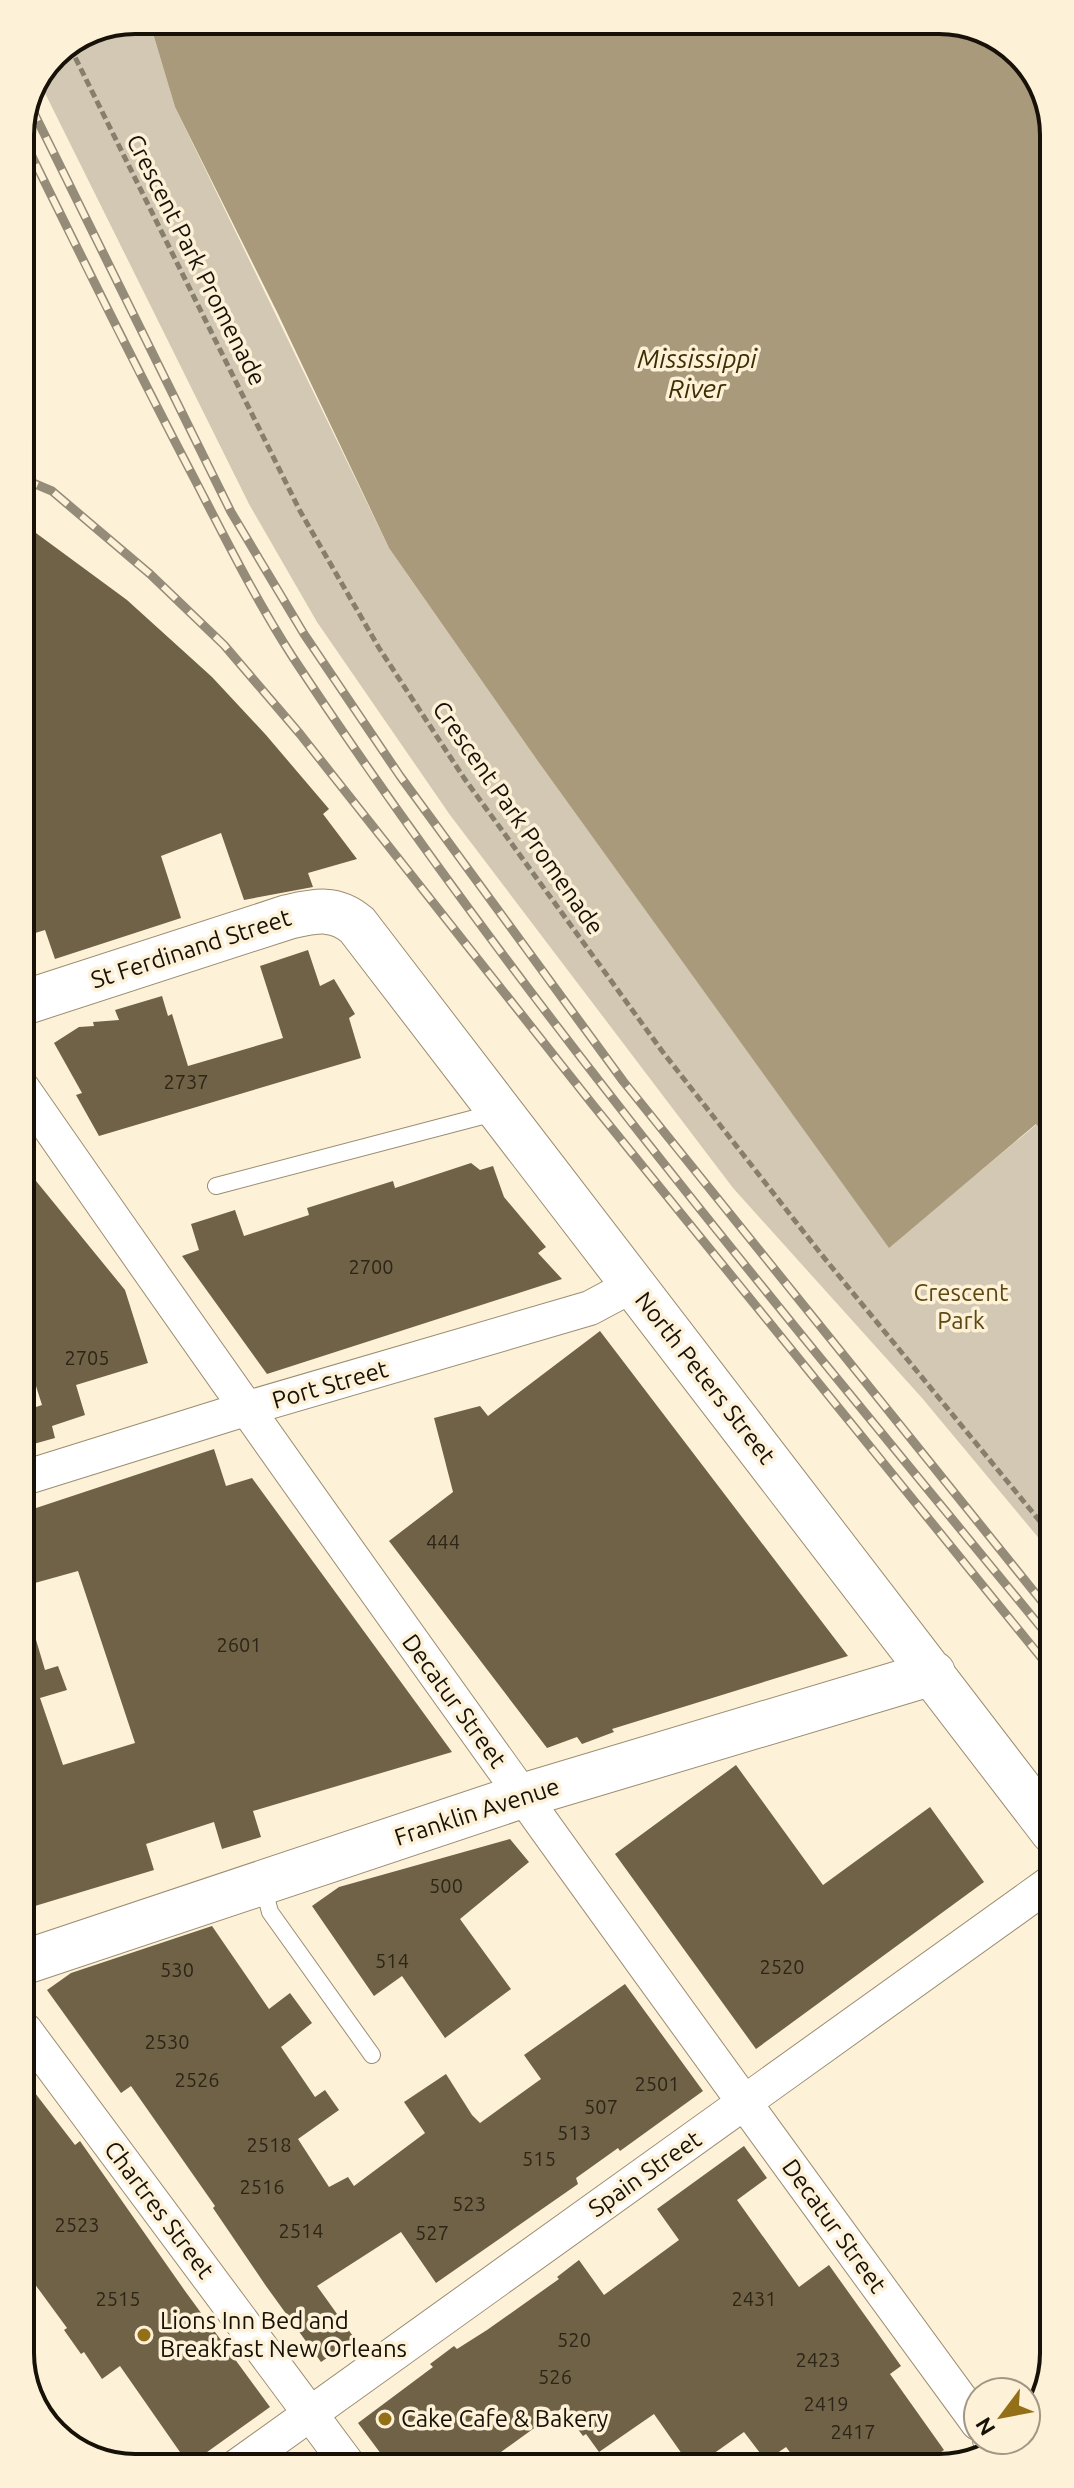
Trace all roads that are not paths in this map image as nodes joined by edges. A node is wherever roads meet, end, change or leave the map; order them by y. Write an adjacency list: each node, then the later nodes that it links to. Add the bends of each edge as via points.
1 (357, 925): 2 (street, St Ferdinand Street, via 332,910 288,917); 4 (street, North Peters Street)
2 (34, 999)
3 (34, 1105): 7 (street, Decatur Street)
4 (500, 1112): 5 (lane); 6 (street, North Peters Street)
5 (216, 1186)
6 (633, 1285): 7 (street, Port Street, via 590,1308); 9 (street, North Peters Street)
7 (245, 1409): 8 (street, Port Street); 10 (street, Decatur Street)
8 (34, 1475)
9 (933, 1673): 10 (street, Franklin Avenue); 11 (street, North Peters Street)
10 (522, 1796): 12 (street, Franklin Avenue); 17 (street, Decatur Street)
11 (1040, 1815)
12 (262, 1883): 14 (street, Franklin Avenue); 16 (lane, via 270,1912)
13 (1040, 1890): 17 (street, Spain Street)
14 (34, 1959)
15 (34, 2042): 19 (street, Chartres Street)
16 (372, 2055)
17 (744, 2104): 18 (street, Decatur Street); 19 (street, Spain Street)
18 (962, 2401)
19 (310, 2413): 20 (street, Spain Street); 21 (street, Chartres Street)
20 (254, 2454)
21 (340, 2454)

